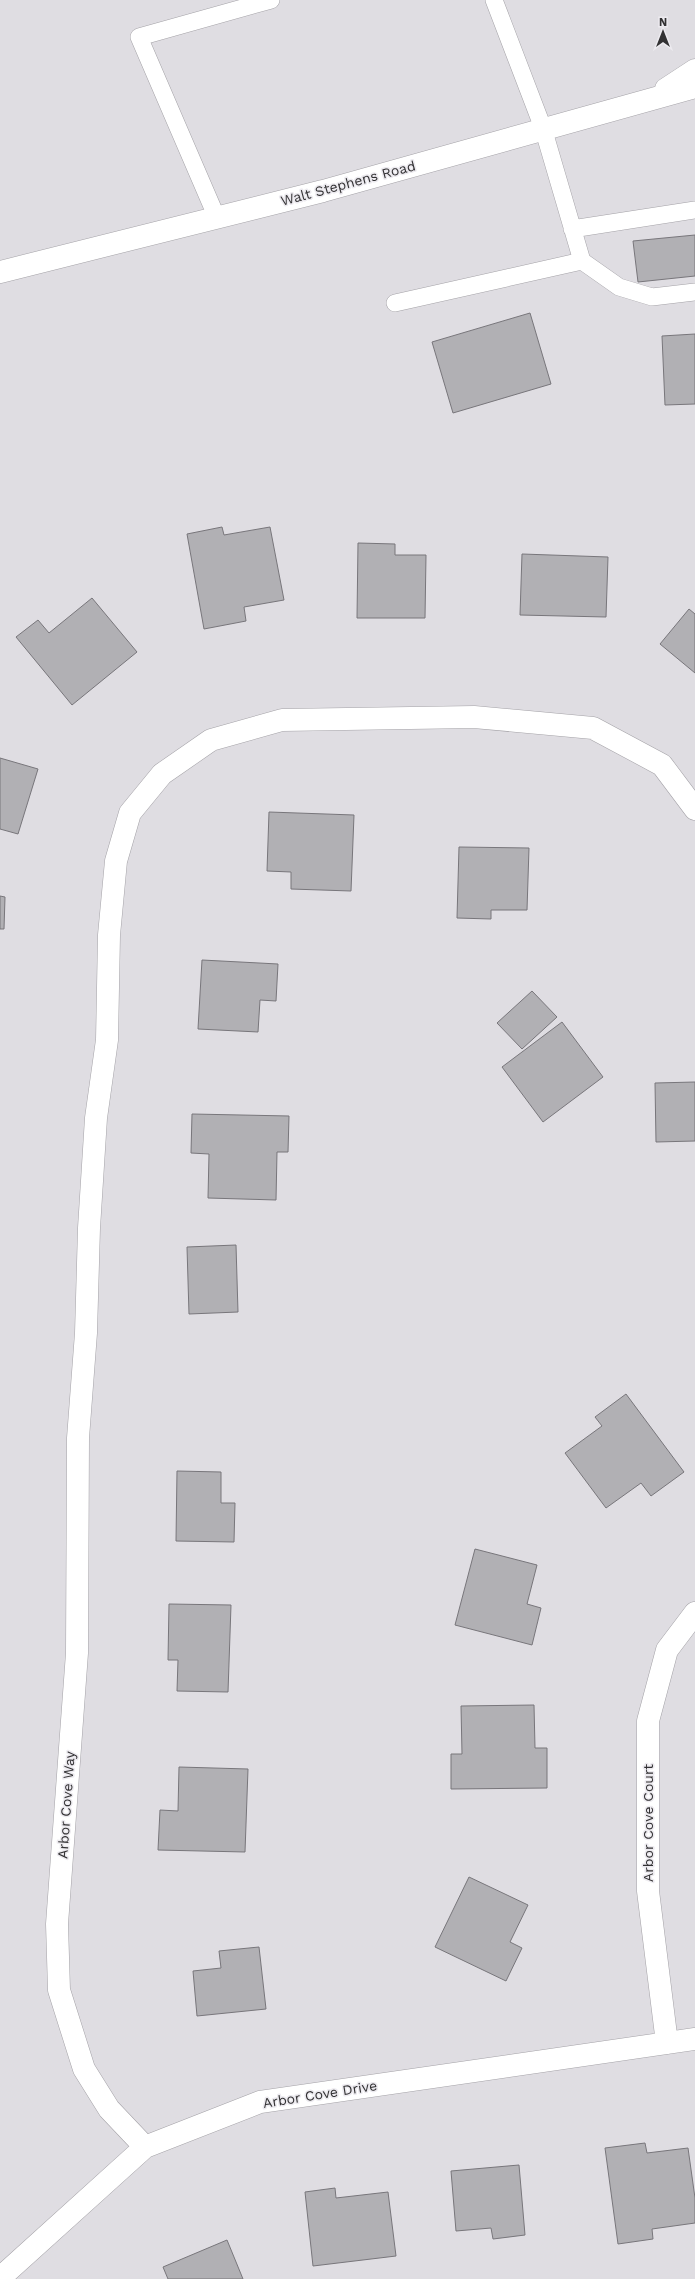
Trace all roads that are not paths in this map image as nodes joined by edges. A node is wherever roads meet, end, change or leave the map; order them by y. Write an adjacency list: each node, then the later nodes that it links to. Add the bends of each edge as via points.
1 (271, 0): 9 (lane, via 139,37)
2 (494, 0): 7 (lane)
3 (695, 70): 5 (street)
4 (695, 87): 5 (street, Walt Stephens Road)
5 (645, 102): 6 (street); 7 (street, Walt Stephens Road)
6 (695, 104)
7 (543, 128): 9 (street, Walt Stephens Road, via 323,191); 10 (lane)
8 (695, 210): 10 (lane)
9 (217, 218): 12 (street, Walt Stephens Road)
10 (572, 229): 11 (lane)
11 (582, 261): 13 (lane, via 619,287 652,297); 14 (lane)
12 (0, 272)
13 (695, 292)
14 (394, 304)
15 (695, 809): 19 (street, Arbor Cove Way, via 662,765 593,728 474,717 282,720 211,740 162,774 130,813 116,861 110,935 107,1040 96,1118 86,1333 78,1438 77,1653 57,1924 59,1990 84,2069 109,2109)
16 (695, 1613): 18 (street, Arbor Cove Court, via 667,1650 648,1721 648,1891)
17 (695, 2039): 18 (street, Arbor Cove Drive)
18 (667, 2043): 19 (street, Arbor Cove Drive, via 260,2102)
19 (145, 2147): 20 (street, Arbor Cove Drive)
20 (0, 2278)

